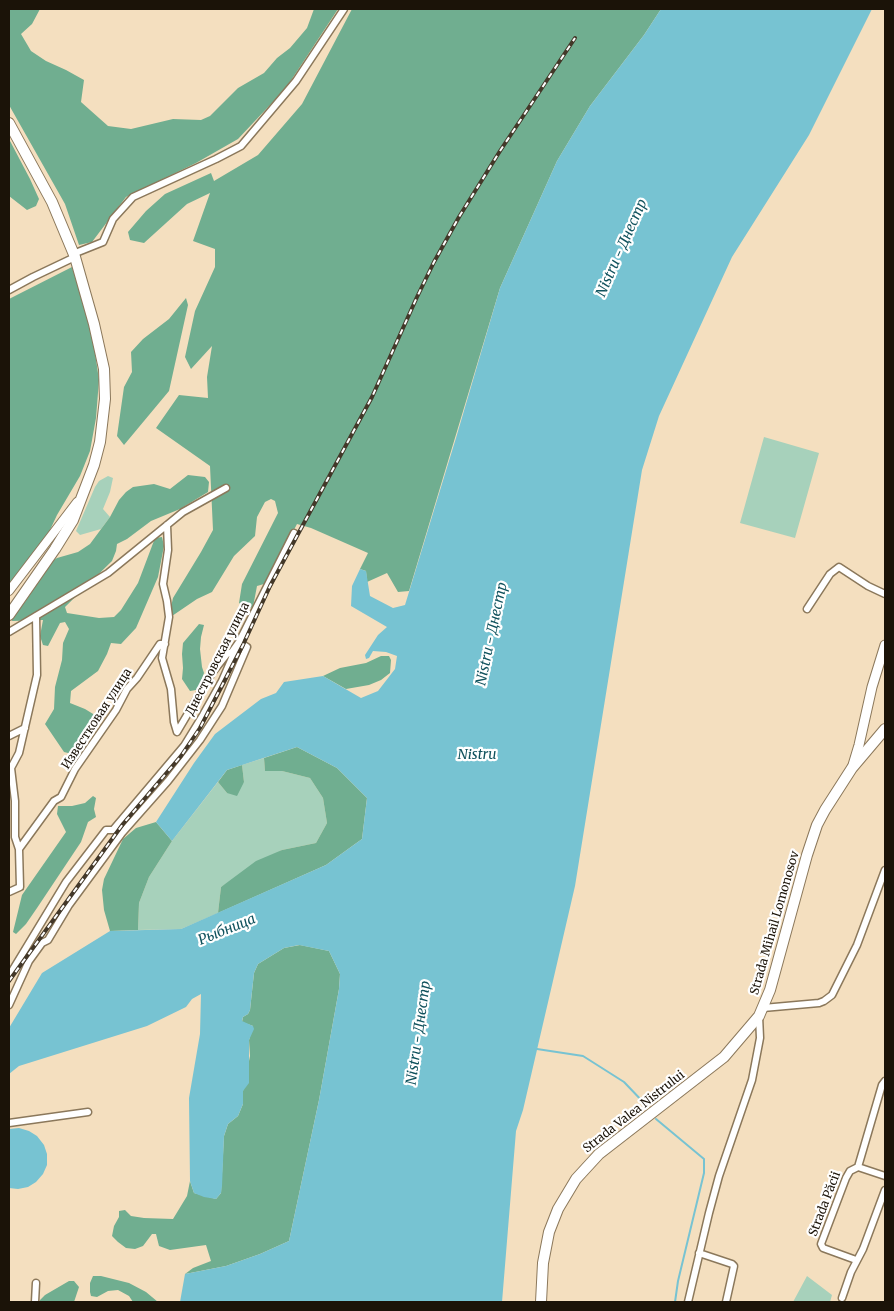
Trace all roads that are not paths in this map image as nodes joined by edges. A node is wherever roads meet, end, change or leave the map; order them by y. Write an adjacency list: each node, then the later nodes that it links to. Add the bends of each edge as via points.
1 (344, 9): 3 (street, via 296,81 241,146 133,197 113,219 103,242)
2 (9, 123): 3 (main road, via 52,202)
3 (74, 256): 4 (street); 6 (main road, via 104,369 105,399 100,442)
4 (9, 290)
5 (226, 488): 7 (street, via 183,512)
6 (83, 494): 9 (street); 12 (main road, via 66,532)
7 (167, 525): 13 (street, via 108,573); 16 (street, via 168,550 163,584 169,617)
8 (294, 534): 15 (street, Днестровская улица)
9 (9, 591)
10 (885, 594): 11 (street, via 838,567)
11 (808, 609)
12 (9, 615)
13 (36, 616): 14 (street); 18 (street, via 37,675)
14 (9, 632)
15 (239, 642): 16 (street, via 212,673 178,732 162,658); 25 (street, Днестровская улица, via 222,681 184,746 113,830 106,830 66,882); 26 (street, via 247,647 222,706 168,781 122,833 48,940 29,961)
16 (164, 644): 22 (street, Известковая улица, via 160,644 127,689 75,769 61,797 54,801)
17 (885, 645): 21 (main road, Strada Mihail Lomonosov)
18 (25, 728): 20 (street); 22 (street, via 11,768 15,837)
19 (885, 729): 21 (main road)
20 (9, 736)
21 (852, 768): 27 (main road, Strada Mihail Lomonosov, via 813,835 773,983)
22 (19, 849): 24 (street, via 20,887)
23 (885, 870): 27 (street, via 857,945 828,999)
24 (9, 892)
25 (9, 976)
26 (9, 1005)
27 (761, 1012): 34 (street, Strada Mihail Lomonosov, via 752,1080 719,1176); 39 (main road, Strada Valea Nistrului, via 724,1057 599,1154 576,1179 549,1232)
28 (885, 1081): 31 (street, Strada Păcii)
29 (88, 1112): 30 (street)
30 (9, 1123)
31 (858, 1167): 32 (street, Strada Păcii); 35 (street, Strada Păcii, via 846,1178 821,1244 823,1248)
32 (885, 1176)
33 (885, 1190): 35 (street)
34 (699, 1253): 40 (street, Strada Mihail Lomonosov); 41 (street, via 734,1266)
35 (856, 1260): 37 (street)
36 (36, 1283): 38 (street)
37 (842, 1298)
38 (35, 1302)
39 (541, 1302)
40 (688, 1302)
41 (726, 1302)

